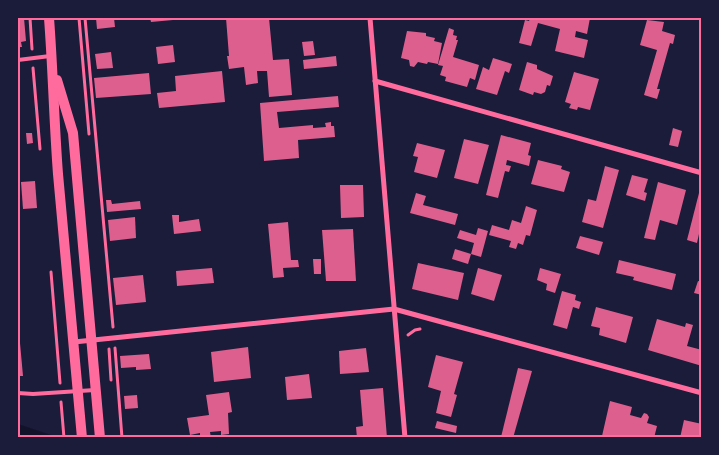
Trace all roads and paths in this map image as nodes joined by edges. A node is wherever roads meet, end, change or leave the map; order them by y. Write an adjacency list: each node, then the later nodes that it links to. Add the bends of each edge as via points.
1 (49, 18): 4 (main road)
2 (85, 18): 11 (path)
3 (370, 18): 7 (street)
4 (52, 56): 5 (lane); 6 (main road)
5 (18, 60)
6 (53, 67): 13 (main road, via 73,132); 14 (main road, via 55,135)
7 (375, 81): 8 (street); 9 (street)
8 (702, 173)
9 (394, 310): 11 (street); 20 (street); 26 (street)
10 (424, 330): 12 (path, via 411,332)
11 (114, 339): 13 (street); 16 (path)
12 (406, 340)
13 (92, 341): 14 (street); 17 (main road)
14 (73, 342): 18 (main road)
15 (125, 349): 16 (path)
16 (115, 350): 25 (path)
17 (96, 390): 18 (lane); 22 (main road)
18 (78, 391): 19 (lane); 24 (main road)
19 (18, 393)
20 (702, 393)
21 (63, 424): 23 (path)
22 (100, 433)
23 (64, 438)
24 (82, 438)
25 (122, 438)
26 (405, 438)

